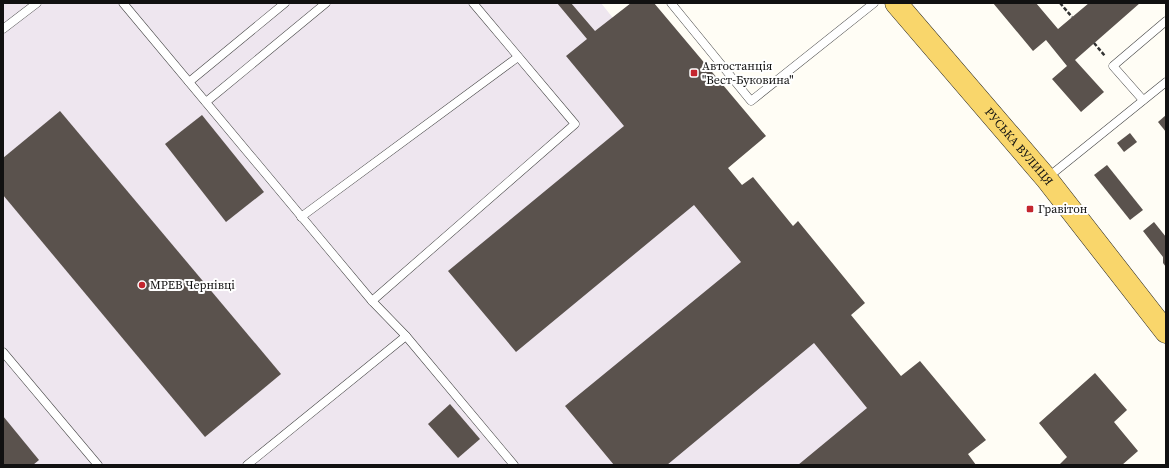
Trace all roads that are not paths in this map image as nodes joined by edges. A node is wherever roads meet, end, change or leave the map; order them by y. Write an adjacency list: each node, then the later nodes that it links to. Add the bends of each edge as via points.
1 (37, 3): 10 (lane)
2 (123, 3): 12 (lane)
3 (285, 3): 12 (lane)
4 (326, 3): 15 (lane)
5 (473, 3): 11 (lane)
6 (671, 3): 7 (lane, via 751,101)
7 (874, 3)
8 (896, 3): 16 (main road, РУСЬКА ВУЛИЦЯ)
9 (1166, 22): 14 (lane, via 1112,66)
10 (3, 29)
11 (518, 57): 17 (lane); 18 (lane, via 575,124)
12 (189, 82): 15 (lane)
13 (1166, 82): 14 (lane)
14 (1143, 100): 16 (lane)
15 (206, 102): 17 (lane)
16 (1046, 178): 19 (main road, РУСЬКА ВУЛИЦЯ)
17 (301, 217): 18 (lane)
18 (372, 301): 20 (lane)
19 (1166, 332)
20 (406, 336): 23 (lane); 24 (lane)
21 (3, 352): 22 (lane)
22 (98, 465)
23 (247, 465)
24 (514, 465)

